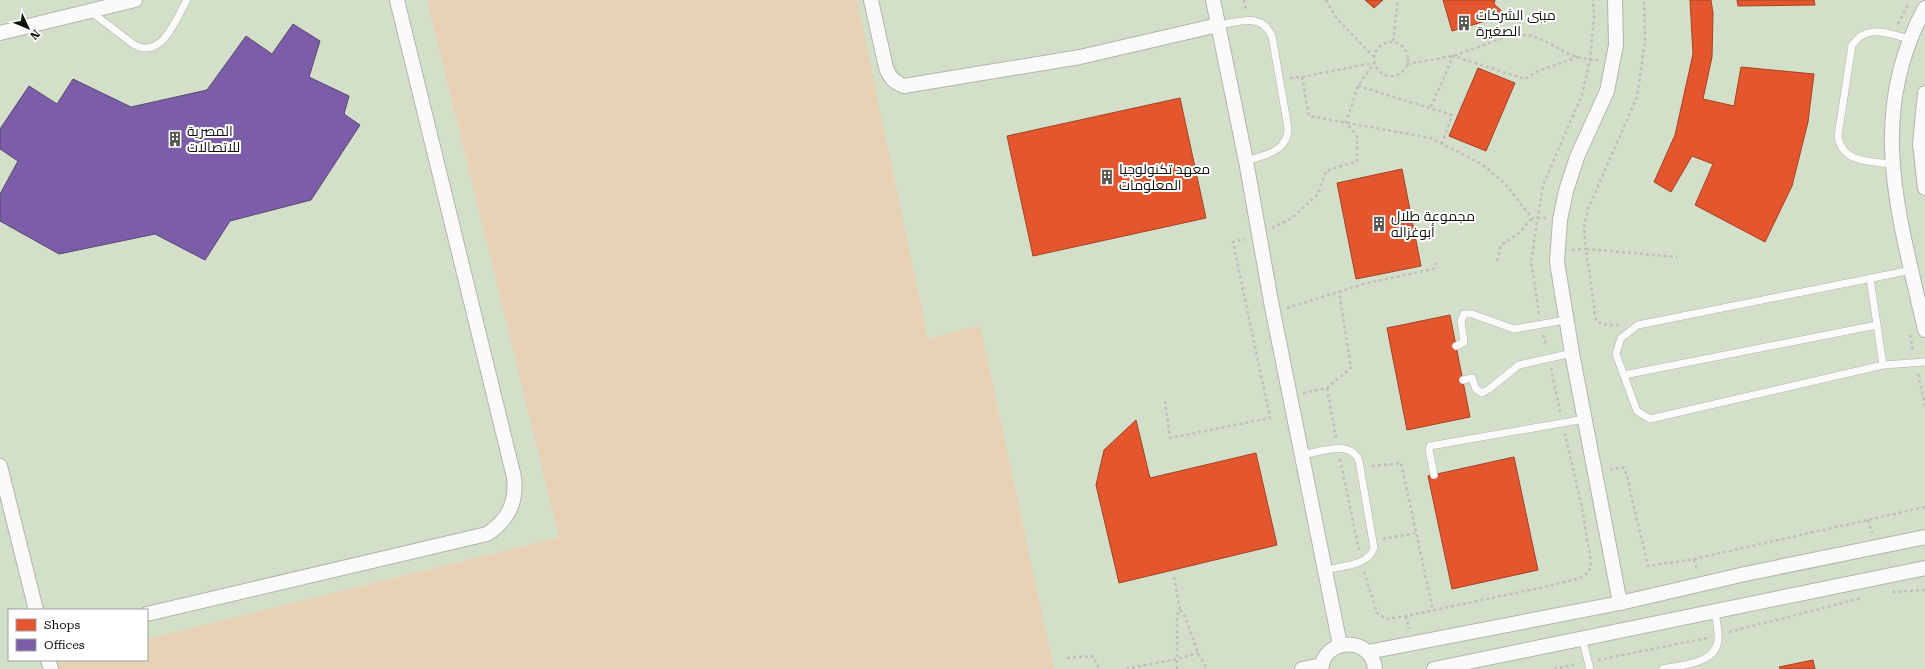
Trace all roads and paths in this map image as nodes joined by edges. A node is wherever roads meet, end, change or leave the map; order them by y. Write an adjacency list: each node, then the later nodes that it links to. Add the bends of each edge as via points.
1 (135, 0): 13 (street)
2 (186, 0): 13 (lane, via 161,43 147,49 133,44)
3 (397, 0): 85 (street, via 514,477 516,491 513,504 507,516 487,534)
4 (871, 0): 14 (street, via 889,76 904,86 1080,57)
5 (1213, 0): 14 (street)
6 (1326, 0): 19 (path, via 1337,19)
7 (1398, 0): 18 (path)
8 (1593, 0): 22 (path)
9 (1615, 0): 38 (street, via 1616,45 1607,91 1577,157)
10 (1644, 0): 39 (path, via 1645,42 1637,97 1588,209 1584,227)
11 (1911, 0): 16 (path)
12 (1925, 8): 17 (street)
13 (90, 11): 15 (street)
14 (1218, 25): 26 (lane, via 1252,20 1261,22 1268,28 1272,36); 33 (street)
15 (0, 33)
16 (1893, 36): 17 (lane); 34 (lane, via 1876,31 1866,32 1852,45 1838,136 1839,146 1845,154 1854,158)
17 (1910, 39): 34 (street, via 1898,80 1892,122)
18 (1393, 42): 19 (path, via 1380,45); 24 (path, via 1406,50)
19 (1373, 56): 23 (path)
20 (1453, 56): 21 (path, via 1525,79 1538,71); 21 (path, via 1509,36 1529,34); 24 (path); 29 (path)
21 (1578, 57): 22 (path)
22 (1590, 60): 36 (path, via 1582,95 1543,185)
23 (1374, 63): 24 (path, via 1381,73 1387,76 1399,74); 25 (path); 27 (path)
24 (1407, 64)
25 (1302, 77): 26 (path); 30 (path, via 1310,116)
26 (1280, 79): 33 (lane, via 1288,136 1280,149)
27 (1358, 86): 29 (path); 30 (path)
28 (1925, 93): 35 (street, via 1920,144)
29 (1430, 107): 31 (path, via 1452,115)
30 (1346, 122): 31 (path, via 1430,138); 32 (path, via 1357,136)
31 (1442, 144): 37 (path, via 1492,172)
32 (1357, 161)
33 (1246, 162): 47 (street)
34 (1892, 164): 44 (street, via 1895,191)
35 (1925, 188)
36 (1538, 217): 37 (path); 38 (path); 49 (path, via 1531,261)
37 (1532, 218): 43 (path, via 1519,233 1501,245)
38 (1560, 220): 40 (street)
39 (1586, 249): 40 (path); 41 (path); 51 (path, via 1596,320 1604,325)
40 (1558, 250): 48 (street, via 1557,262)
41 (1677, 256)
42 (1438, 260): 46 (path, via 1433,269)
43 (1497, 261)
44 (1912, 270): 45 (lane); 52 (street)
45 (1870, 278): 50 (lane); 51 (lane)
46 (1339, 291): 47 (path); 60 (path, via 1351,368)
47 (1273, 313): 61 (street)
48 (1566, 320): 49 (lane); 54 (street)
49 (1541, 324): 53 (lane, via 1514,329 1472,314 1464,314 1461,321 1464,342); 55 (path)
50 (1877, 324): 57 (lane); 58 (lane)
51 (1638, 325): 58 (lane, via 1621,338 1616,354)
52 (1925, 330)
53 (1456, 346)
54 (1572, 353): 55 (lane); 64 (street)
55 (1549, 358): 59 (lane, via 1519,365 1482,393 1476,389 1472,378); 65 (path)
56 (1925, 362): 57 (lane)
57 (1883, 365): 58 (lane, via 1650,419 1637,411)
58 (1624, 375)
59 (1463, 380)
60 (1327, 388): 61 (path); 66 (path)
61 (1290, 396): 67 (street)
62 (1165, 401): 63 (path, via 1170,438)
63 (1270, 418)
64 (1585, 419): 65 (lane); 70 (street)
65 (1562, 423): 71 (lane, via 1430,446); 83 (path, via 1582,508 1591,562 1589,572 1580,578 1544,587)
66 (1338, 449): 67 (lane); 69 (lane, via 1354,452); 76 (path)
67 (1302, 455): 78 (street)
68 (0, 466): 81 (street)
69 (1360, 468): 73 (path, via 1401,463); 75 (lane)
70 (1595, 473): 72 (path, via 1622,467 1625,469 1648,566 1694,559); 80 (street)
71 (1434, 475)
72 (1925, 507)
73 (1416, 533): 75 (path); 83 (path)
74 (1925, 537): 80 (street)
75 (1374, 541): 76 (lane, via 1372,554)
76 (1362, 562): 78 (lane); 83 (path, via 1377,613 1386,619)
77 (1925, 568): 84 (street)
78 (1325, 570): 87 (street)
79 (1174, 577): 82 (path)
80 (1620, 603): 88 (street)
81 (36, 609)
82 (1180, 610): 89 (path, via 1184,614); 91 (path)
83 (1433, 610)
84 (1715, 610): 86 (street); 101 (lane, via 1718,640 1711,655 1704,660)
85 (148, 614)
86 (1582, 638): 99 (street); 100 (lane)
87 (1340, 645): 88 (street, via 1355,645); 92 (street, via 1328,652)
88 (1368, 652): 98 (street)
89 (1198, 653): 91 (path); 96 (path)
90 (1067, 658): 93 (path, via 1093,656)
91 (1177, 659): 94 (path); 95 (path)
92 (1322, 667): 97 (street)
93 (1098, 669)
94 (1126, 669)
95 (1177, 669)
96 (1207, 669)
97 (1302, 669)
98 (1374, 669)
99 (1434, 669)
100 (1590, 669)
101 (1663, 669)

